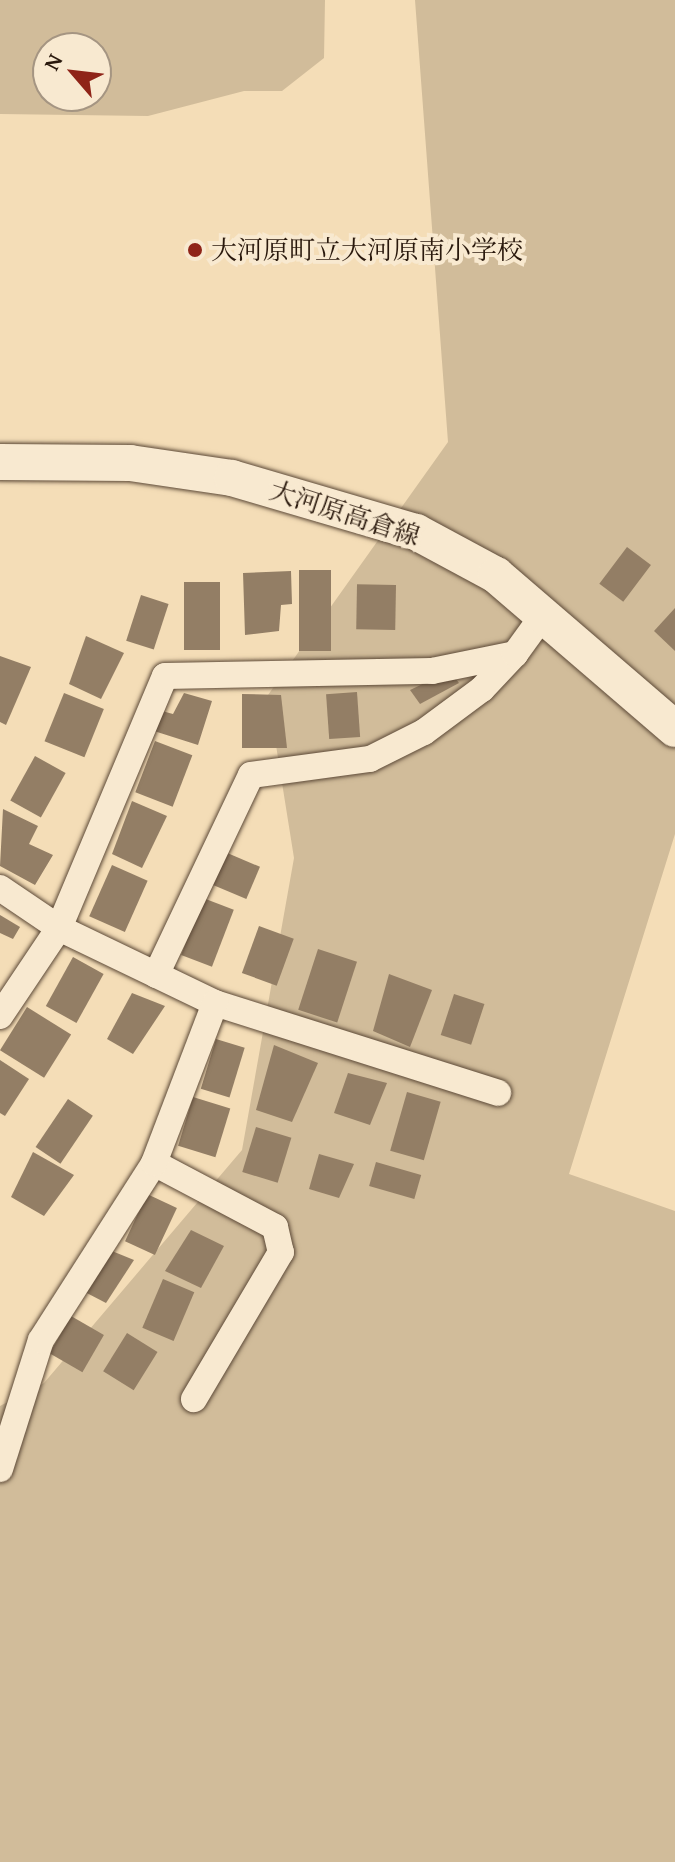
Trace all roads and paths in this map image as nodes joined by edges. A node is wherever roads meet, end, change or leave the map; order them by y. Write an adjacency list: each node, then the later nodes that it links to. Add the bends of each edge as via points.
1 (0, 462): 2 (main road, 大河原高倉線, via 130,463 232,478 332,503 416,532 496,575)
2 (544, 614): 3 (street); 4 (main road, 大河原高倉線)
3 (515, 654): 6 (street, via 432,671 165,676); 7 (street, via 435,724 370,759 251,775)
4 (675, 729)
5 (0, 888): 6 (street)
6 (59, 928): 7 (street); 9 (street)
7 (156, 975): 8 (street)
8 (215, 1003): 10 (street); 11 (street)
9 (0, 1016)
10 (498, 1093)
11 (154, 1163): 12 (street, via 275,1227 281,1252); 13 (street, via 41,1340)
12 (194, 1399)
13 (0, 1469)

